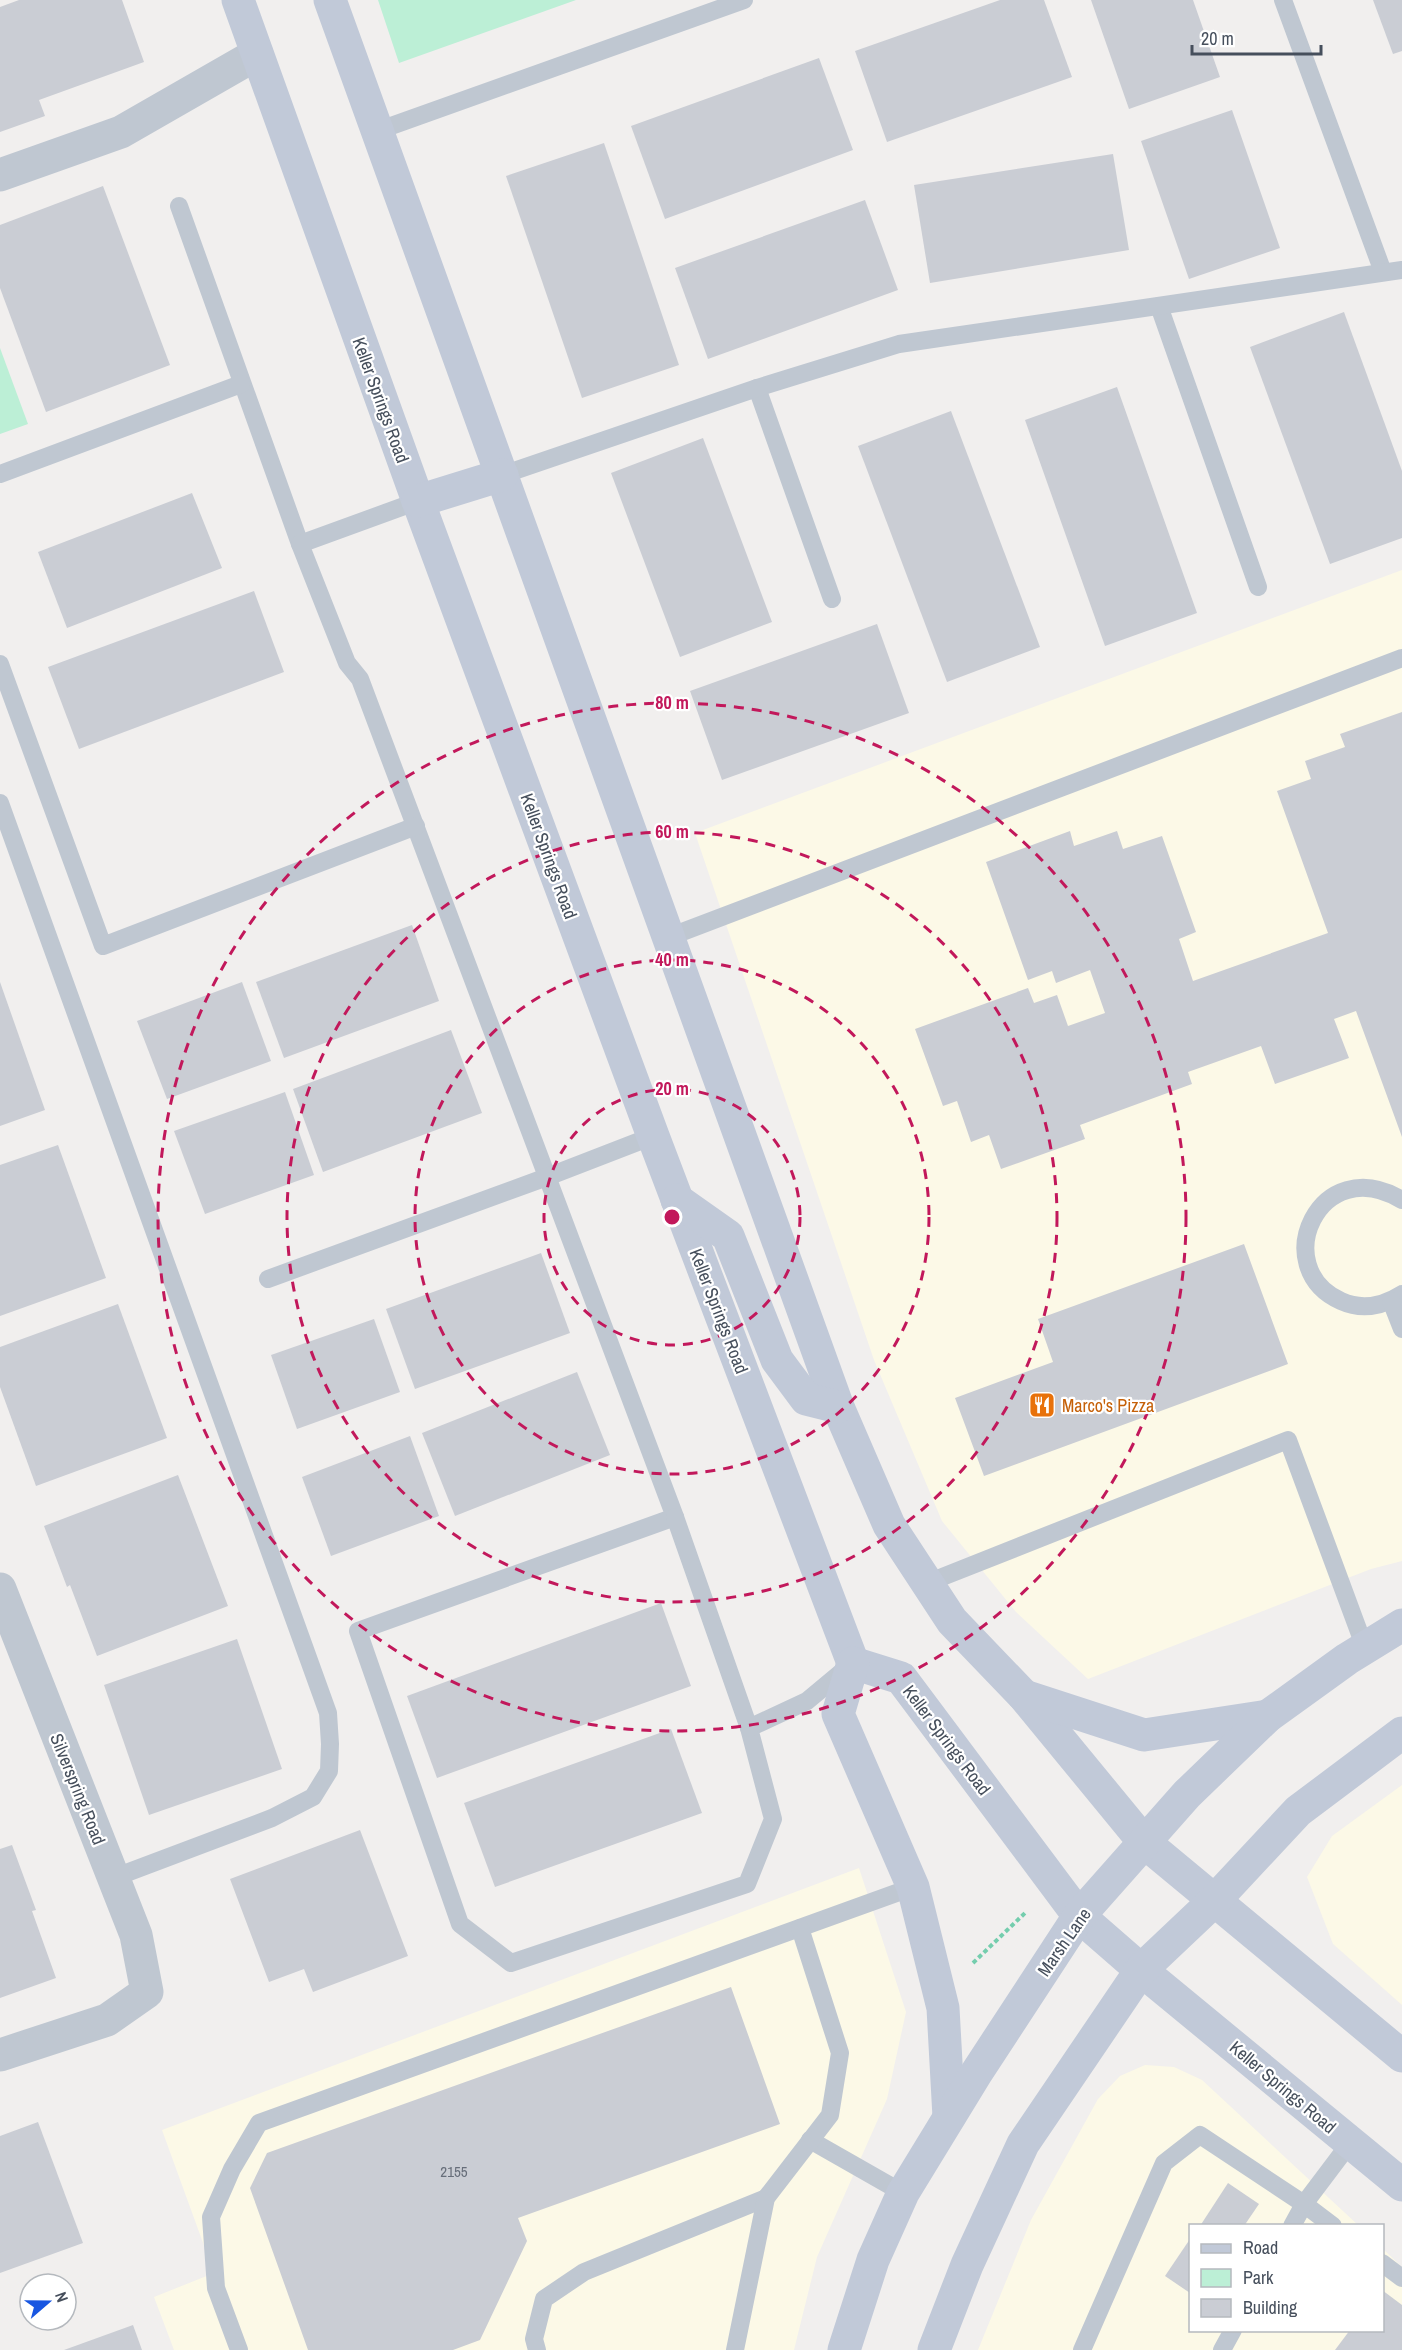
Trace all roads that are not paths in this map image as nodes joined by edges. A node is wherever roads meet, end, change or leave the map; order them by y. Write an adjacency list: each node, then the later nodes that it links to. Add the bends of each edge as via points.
1 (238, 0): 5 (main road, Keller Springs Road)
2 (330, 0): 6 (main road)
3 (744, 0): 6 (lane)
4 (1283, 0): 10 (lane)
5 (257, 54): 7 (street, via 121,132); 16 (main road, Keller Springs Road)
6 (377, 131): 15 (main road)
7 (0, 176)
8 (179, 206): 12 (lane)
9 (1402, 270): 10 (lane)
10 (1383, 272): 11 (lane)
11 (1159, 306): 13 (lane, via 899,344); 18 (lane)
12 (241, 384): 14 (lane); 17 (lane)
13 (757, 388): 15 (lane); 19 (lane)
14 (0, 474)
15 (502, 475): 16 (main road); 24 (main road)
16 (418, 501): 17 (lane); 25 (main road, Keller Springs Road)
17 (300, 544): 23 (lane, via 347,663 360,678)
18 (1258, 587)
19 (832, 599)
20 (1402, 658): 24 (lane)
21 (0, 664): 23 (lane, via 103,946)
22 (0, 803): 44 (lane, via 328,1713 328,1771 313,1797 272,1818)
23 (416, 826): 26 (lane)
24 (669, 937): 32 (main road)
25 (653, 1136): 26 (lane); 27 (main road, Keller Springs Road)
26 (547, 1177): 29 (lane); 33 (lane)
27 (677, 1200): 32 (main road, via 728,1236 777,1360 806,1399); 38 (main road, Keller Springs Road)
28 (1402, 1200): 30 (lane, via 1387,1191 1368,1187 1340,1193 1317,1211 1308,1228 1305,1247 1318,1284 1334,1298 1352,1306 1372,1307)
29 (268, 1279)
30 (1396, 1298): 31 (lane)
31 (1402, 1329)
32 (838, 1407): 34 (main road, via 889,1525)
33 (675, 1517): 41 (lane); 41 (lane, via 358,1631 460,1924 511,1963 747,1884 773,1819)
34 (927, 1583): 37 (lane, via 1288,1440); 39 (main road, via 952,1621)
35 (0, 1589): 44 (street, Silverspring Road)
36 (1402, 1625): 37 (main road, Marsh Lane)
37 (1365, 1648): 40 (main road, Marsh Lane)
38 (853, 1663): 41 (lane, via 807,1701); 45 (main road, via 838,1714); 47 (main road, Keller Springs Road, via 901,1678)
39 (1024, 1696): 40 (main road, via 1144,1736); 43 (main road)
40 (1268, 1716): 43 (main road, Marsh Lane, via 1187,1794)
41 (749, 1728)
42 (1402, 1733): 46 (main road, via 1298,1811)
43 (1144, 1842): 46 (main road); 47 (main road, Marsh Lane)
44 (113, 1878): 50 (street, Silverspring Road, via 136,1935 147,1992 107,2020)
45 (912, 1887): 48 (lane); 52 (main road, via 944,2008)
46 (1215, 1900): 49 (main road); 51 (main road)
47 (1079, 1916): 49 (main road, Keller Springs Road); 52 (main road, Marsh Lane)
48 (800, 1928): 53 (lane, via 840,2053 830,2115); 64 (lane, via 259,2123 232,2169 211,2217 216,2288)
49 (1141, 1970): 54 (main road, Keller Springs Road); 68 (main road, via 1023,2144 967,2265)
50 (0, 2055)
51 (1402, 2056)
52 (949, 2117): 56 (main road, Marsh Lane)
53 (810, 2140): 56 (lane); 57 (lane)
54 (1350, 2143): 55 (main road, Keller Springs Road); 58 (lane)
55 (1402, 2185)
56 (903, 2193): 67 (main road, Marsh Lane, via 873,2260)
57 (766, 2198): 65 (lane, via 585,2272 544,2299 534,2339); 66 (lane)
58 (1304, 2204): 59 (lane); 60 (lane); 69 (lane, via 1200,2135 1164,2163)
59 (1293, 2224)
60 (1330, 2224)
61 (1384, 2264): 62 (lane)
62 (1402, 2278)
63 (1232, 2332): 70 (lane)
64 (239, 2350)
65 (537, 2350)
66 (735, 2350)
67 (844, 2350)
68 (934, 2350)
69 (1082, 2350)
70 (1222, 2350)

